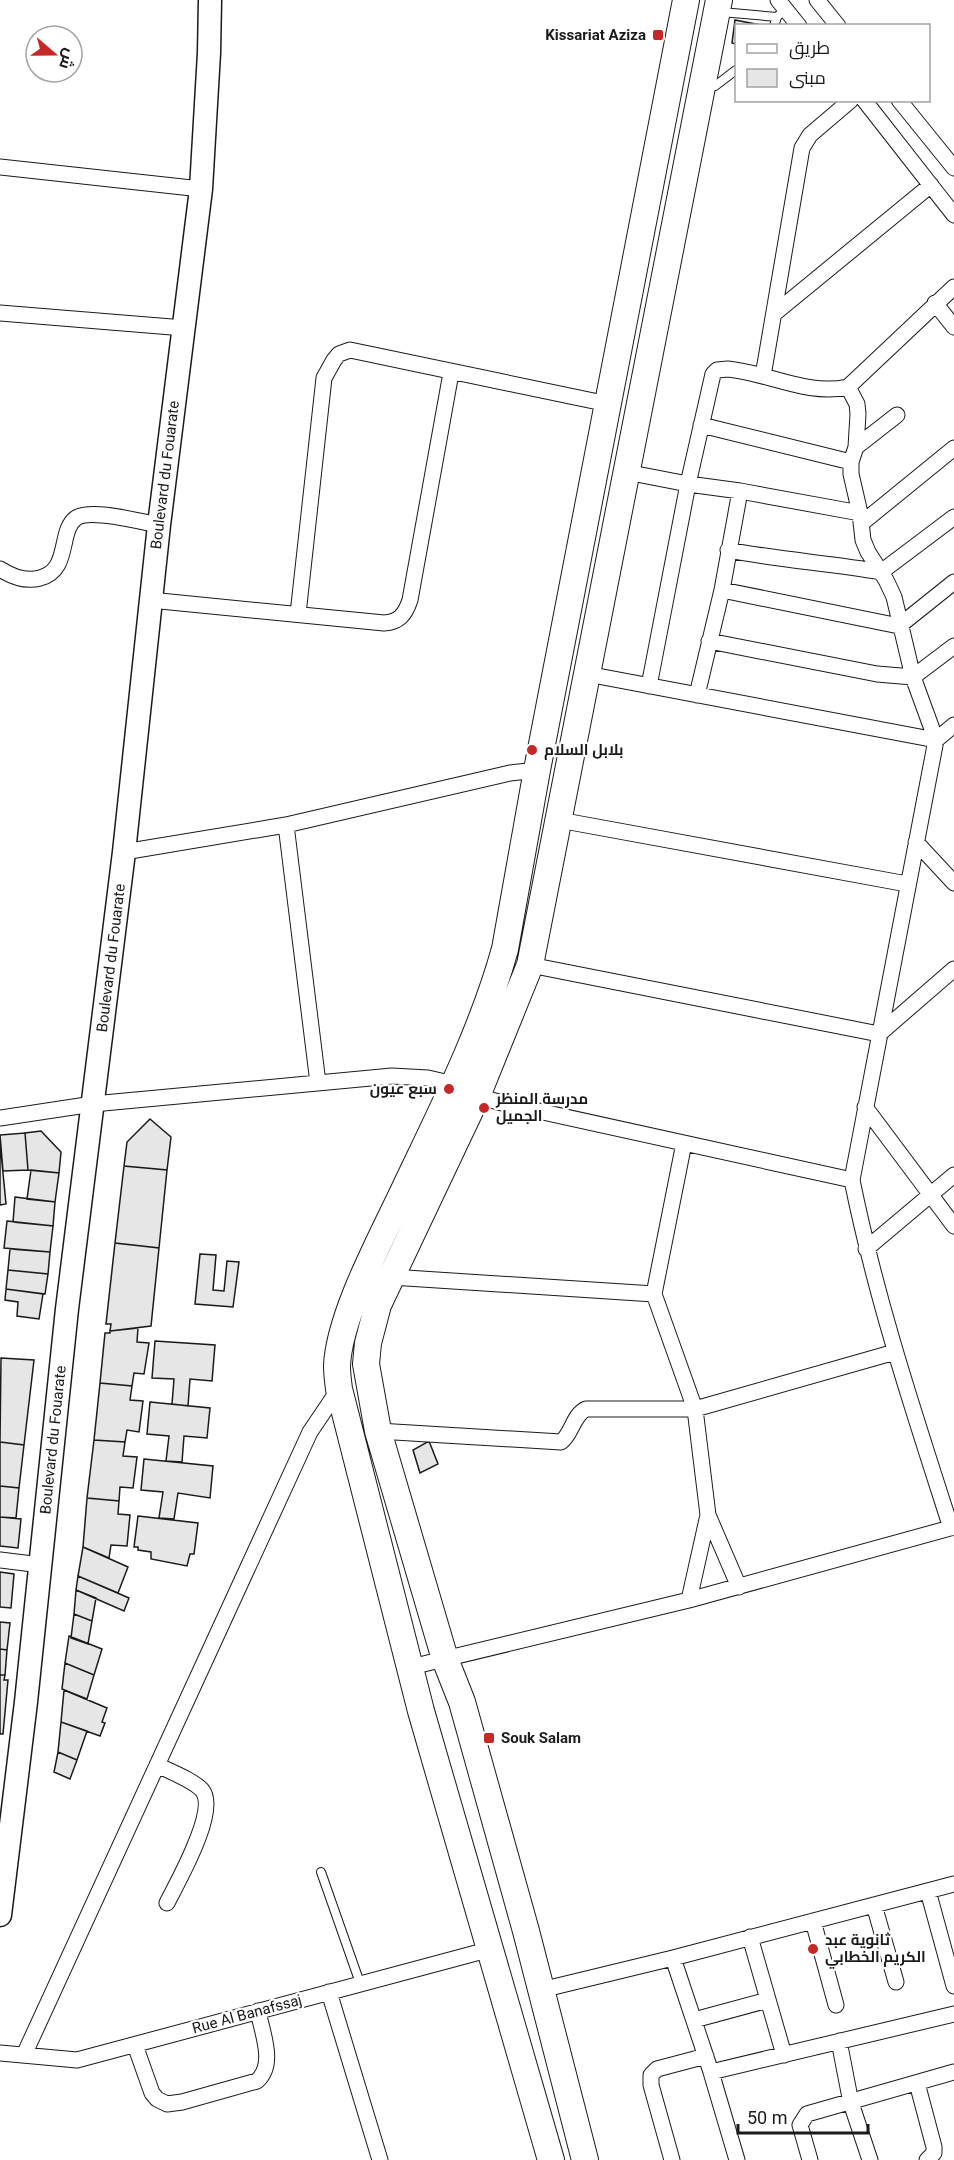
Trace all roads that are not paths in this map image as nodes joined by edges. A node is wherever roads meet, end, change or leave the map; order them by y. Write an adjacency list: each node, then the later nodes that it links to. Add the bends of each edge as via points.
1 (210, 0): 17 (street, Boulevard du Fouarate)
2 (686, 0): 28 (main road)
3 (817, 0): 8 (street)
4 (718, 6): 5 (lane); 10 (main road)
5 (780, 9): 6 (lane); 7 (street)
6 (775, 24)
7 (797, 24)
8 (836, 24)
9 (735, 71): 10 (lane, via 715,86)
10 (701, 90): 34 (main road)
11 (849, 102): 22 (street, via 810,135 802,148)
12 (866, 102): 16 (street)
13 (901, 102): 15 (street)
14 (0, 167): 17 (street)
15 (954, 168)
16 (931, 185): 18 (street); 22 (street)
17 (201, 189): 24 (street, Boulevard du Fouarate)
18 (954, 214)
19 (954, 287): 20 (street)
20 (935, 303): 23 (street); 27 (street)
21 (0, 313): 24 (street)
22 (775, 313): 26 (street)
23 (954, 327)
24 (184, 328): 39 (street, Boulevard du Fouarate)
25 (451, 373): 28 (street); 46 (street, via 407,610 401,618 384,623); 46 (street, via 350,350 339,354 328,368)
26 (763, 376): 27 (street, via 814,388); 30 (street, via 717,370 710,382)
27 (848, 387): 31 (street, via 857,404)
28 (608, 404): 56 (main road)
29 (897, 415): 31 (street)
30 (702, 425): 33 (street); 35 (street)
31 (856, 447): 33 (street)
32 (954, 448): 37 (street)
33 (851, 462): 37 (street)
34 (626, 472): 35 (street); 50 (main road)
35 (688, 484): 36 (street); 52 (street)
36 (740, 491): 37 (street); 40 (street)
37 (861, 518): 42 (street, via 865,546)
38 (954, 518): 42 (street)
39 (159, 525): 41 (street, via 83,515 75,518 58,565 48,576 25,579); 45 (street, Boulevard du Fouarate)
40 (728, 550): 42 (street); 44 (street)
41 (0, 569)
42 (881, 572): 47 (street, via 894,597)
43 (954, 582): 47 (street)
44 (722, 590): 47 (street); 48 (street)
45 (150, 600): 46 (street); 60 (street, Boulevard du Fouarate)
46 (298, 614)
47 (899, 626): 51 (street)
48 (710, 641): 51 (street, via 877,674); 53 (street)
49 (954, 646): 51 (street)
50 (587, 674): 52 (street); 57 (main road)
51 (913, 677): 55 (street)
52 (649, 686): 53 (street)
53 (696, 695): 55 (street)
54 (954, 725): 55 (street)
55 (936, 740): 59 (street)
56 (537, 770): 58 (street); 67 (main road, via 505,949)
57 (559, 820): 62 (street); 63 (main road)
58 (286, 825): 60 (street); 66 (street)
59 (915, 842): 61 (street); 62 (street)
60 (124, 852): 69 (street, Boulevard du Fouarate)
61 (954, 883)
62 (907, 884): 65 (street)
63 (530, 965): 65 (street); 68 (main road)
64 (954, 969): 65 (street)
65 (879, 1034): 70 (street)
66 (318, 1083): 67 (street, via 392,1076); 69 (street)
67 (454, 1084): 68 (street); 81 (main road, via 355,1299 337,1365)
68 (477, 1096): 72 (street); 78 (main road)
69 (93, 1104): 71 (street); 87 (street, Boulevard du Fouarate)
70 (865, 1107): 74 (street); 75 (street)
71 (0, 1118)
72 (684, 1143): 74 (street); 79 (street)
73 (954, 1175): 75 (street)
74 (852, 1180): 77 (street)
75 (930, 1195): 76 (street); 77 (street)
76 (954, 1226)
77 (866, 1249): 80 (street)
78 (391, 1277): 79 (street); 83 (main road, via 373,1324 366,1364)
79 (654, 1294): 82 (street)
80 (895, 1352): 82 (street); 85 (street)
81 (339, 1389): 91 (main road); 92 (street, via 310,1432)
82 (695, 1409): 83 (street, via 586,1409 561,1442); 84 (street)
83 (378, 1431): 90 (main road)
84 (708, 1515): 88 (street); 89 (street)
85 (952, 1527): 88 (street)
86 (0, 1560): 87 (street)
87 (41, 1565): 98 (street, Boulevard du Fouarate)
88 (739, 1587): 89 (street)
89 (689, 1600): 90 (street)
90 (445, 1659): 91 (street); 106 (main road, via 462,1702)
91 (411, 1667): 101 (main road)
92 (157, 1765): 96 (street, via 198,1786 206,1797 207,1807 200,1833); 116 (street)
93 (321, 1872): 104 (lane)
94 (954, 1884): 95 (street)
95 (928, 1891): 97 (street); 105 (street)
96 (167, 1903)
97 (873, 1905): 99 (street); 103 (street)
98 (0, 1915)
99 (813, 1921): 100 (street); 109 (street)
100 (750, 1938): 102 (street); 108 (street)
101 (491, 1948): 104 (street, Rue Al Banafssaj); 124 (main road)
102 (673, 1958): 106 (street); 112 (street)
103 (896, 1982)
104 (360, 1983): 107 (street, Rue Al Banafssaj)
105 (954, 1986)
106 (541, 1990): 125 (main road)
107 (329, 1992): 110 (street, Rue Al Banafssaj); 123 (street)
108 (768, 2000): 112 (street); 118 (street)
109 (836, 2005)
110 (258, 2011): 114 (street, Rue Al Banafssaj); 114 (street, via 267,2062 263,2075 257,2081 182,2102 167,2104 152,2093)
111 (954, 2014): 113 (street)
112 (694, 2020): 117 (street)
113 (839, 2041): 118 (street); 122 (street)
114 (135, 2044): 116 (street, Rue Al Banafssaj, via 77,2060)
115 (0, 2053): 116 (street, Rue Al Banafssaj)
116 (24, 2055)
117 (706, 2055): 119 (street); 126 (street, via 657,2069 651,2075)
118 (784, 2055): 119 (street)
119 (711, 2072): 127 (street)
120 (954, 2072): 121 (street)
121 (917, 2083): 122 (street); 130 (street, via 934,2147)
122 (851, 2103): 128 (street, via 815,2110 803,2117 800,2125); 129 (street)
123 (380, 2160)
124 (551, 2160)
125 (585, 2160)
126 (672, 2160)
127 (737, 2160)
128 (810, 2160)
129 (870, 2160)
130 (927, 2160)

